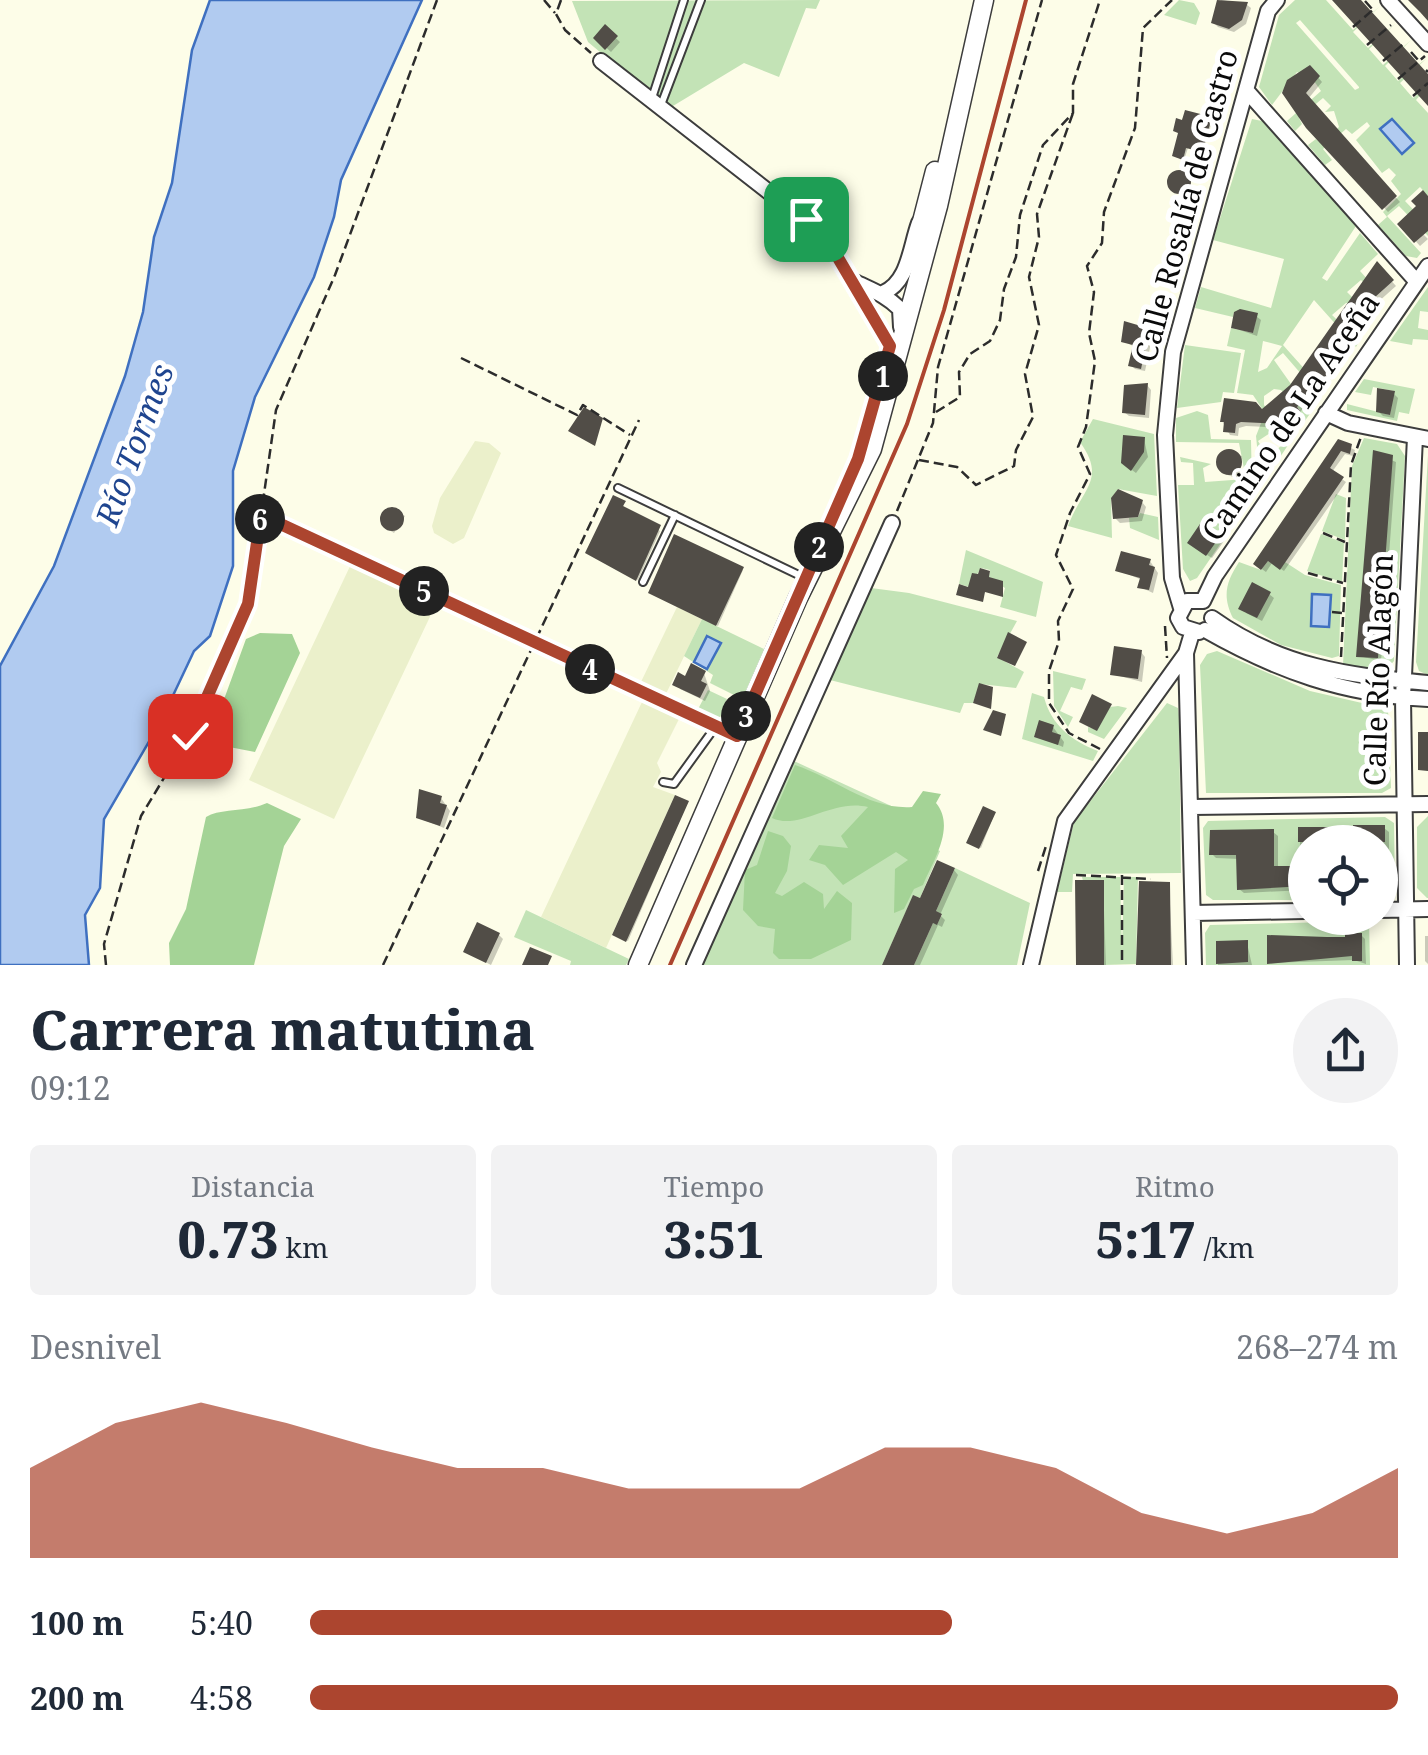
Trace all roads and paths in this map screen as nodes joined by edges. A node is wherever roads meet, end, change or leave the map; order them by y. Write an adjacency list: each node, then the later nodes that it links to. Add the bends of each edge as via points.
1 (437, 0): 54 (path, via 335,275 276,410)
2 (544, 0): 14 (path)
3 (561, 0): 14 (path)
4 (684, 0): 32 (lane)
5 (701, 0): 32 (lane)
6 (984, 0): 34 (street)
7 (1042, 0): 43 (path, via 938,367)
8 (1100, 0): 33 (path, via 1073,84)
9 (1172, 0): 78 (path, via 1143,28 1134,128 1104,212 1102,242 1088,266 1095,360 1078,447 1090,474 1056,555 1073,588 1058,621 1049,703 1069,733)
10 (1276, 0): 30 (street, Calle Rosalía de Castro)
11 (1365, 1): 13 (path)
12 (1384, 2): 13 (path); 23 (street)
13 (1373, 10): 17 (path)
14 (556, 14): 25 (path)
15 (1380, 18): 18 (path)
16 (1396, 21): 18 (path)
17 (1353, 27)
18 (1388, 27): 22 (path)
19 (1396, 36): 21 (path)
20 (1411, 38): 21 (path)
21 (1404, 44): 26 (path)
22 (1367, 45)
23 (1427, 50): 27 (path)
24 (1411, 52): 27 (path)
25 (601, 61): 32 (street)
26 (1383, 62)
27 (1418, 62): 28 (path)
28 (1398, 80)
29 (1428, 83): 31 (path)
30 (1246, 90): 37 (street); 64 (street, Calle Rosalía de Castro, via 1181,318 1168,392 1172,578)
31 (1413, 96)
32 (656, 102): 36 (street, via 824,234)
33 (1072, 113): 43 (path, via 1043,145 1020,214 1000,320 990,341 959,372 960,397); 50 (path, via 1037,214 1029,288 1038,325 1024,374 1034,417 1014,466 976,485 956,466)
34 (935, 192): 38 (street, via 903,276); 39 (street); 46 (street)
35 (1428, 266): 37 (street, Camino de La Aceña)
36 (852, 281): 38 (street); 40 (street)
37 (1417, 282): 44 (street, Camino de La Aceña)
38 (883, 292): 39 (street)
39 (900, 309): 40 (street); 41 (street); 46 (street)
40 (870, 312): 41 (street)
41 (890, 346): 60 (street, via 858,459)
42 (460, 358): 48 (path, via 577,414 583,405)
43 (935, 413): 50 (path)
44 (1326, 413): 49 (street); 63 (street, Camino de La Aceña)
45 (639, 420): 48 (path)
46 (881, 421): 60 (street)
47 (1362, 435): 53 (path, via 1350,465)
48 (631, 436): 68 (path)
49 (1422, 438): 71 (street, Calle Río Alagón)
50 (919, 460): 56 (path)
51 (618, 488): 55 (lane)
52 (1338, 494): 53 (path)
53 (1349, 498): 58 (path)
54 (261, 515): 68 (path); 91 (path, via 257,566 241,626 190,736 141,816 104,944)
55 (674, 515): 60 (lane); 61 (lane)
56 (892, 524): 94 (street)
57 (1323, 533): 58 (path)
58 (1347, 543): 62 (path)
59 (1308, 573): 62 (path)
60 (808, 580): 93 (street)
61 (643, 582)
62 (1345, 584): 66 (path)
63 (1203, 601): 64 (street); 67 (street)
64 (1180, 608): 67 (street, Calle Rosalía de Castro, via 1182,627)
65 (1332, 612): 66 (path)
66 (1343, 613): 70 (path, via 1341,662)
67 (1203, 627): 69 (street); 71 (street, via 1345,676); 74 (street, via 1293,675)
68 (534, 643): 77 (path); 92 (path)
69 (1186, 654): 73 (street); 76 (street)
70 (1327, 658)
71 (1404, 681): 72 (street); 74 (street, Calle Río Alagón)
72 (1428, 684)
73 (1156, 694): 76 (street); 78 (street)
74 (1403, 698): 75 (street); 80 (street, Calle Río Alagón)
75 (1428, 699)
76 (1189, 701): 82 (street)
77 (716, 726): 79 (lane, via 674,784)
78 (1109, 756): 95 (street, via 1060,833)
79 (663, 782)
80 (1403, 804): 81 (street); 82 (street); 86 (street, Calle Río Alagón)
81 (1428, 804)
82 (1192, 807): 89 (street)
83 (1076, 875): 84 (path)
84 (1122, 875): 85 (path); 96 (path)
85 (1151, 878)
86 (1406, 909): 87 (street); 88 (street); 98 (street, Calle Río Alagón)
87 (1428, 909)
88 (1398, 911)
89 (1193, 913): 90 (street); 97 (street)
90 (1288, 916)
91 (106, 965)
92 (383, 965)
93 (638, 965)
94 (694, 965)
95 (1031, 965)
96 (1122, 965)
97 (1194, 965)
98 (1407, 965)

